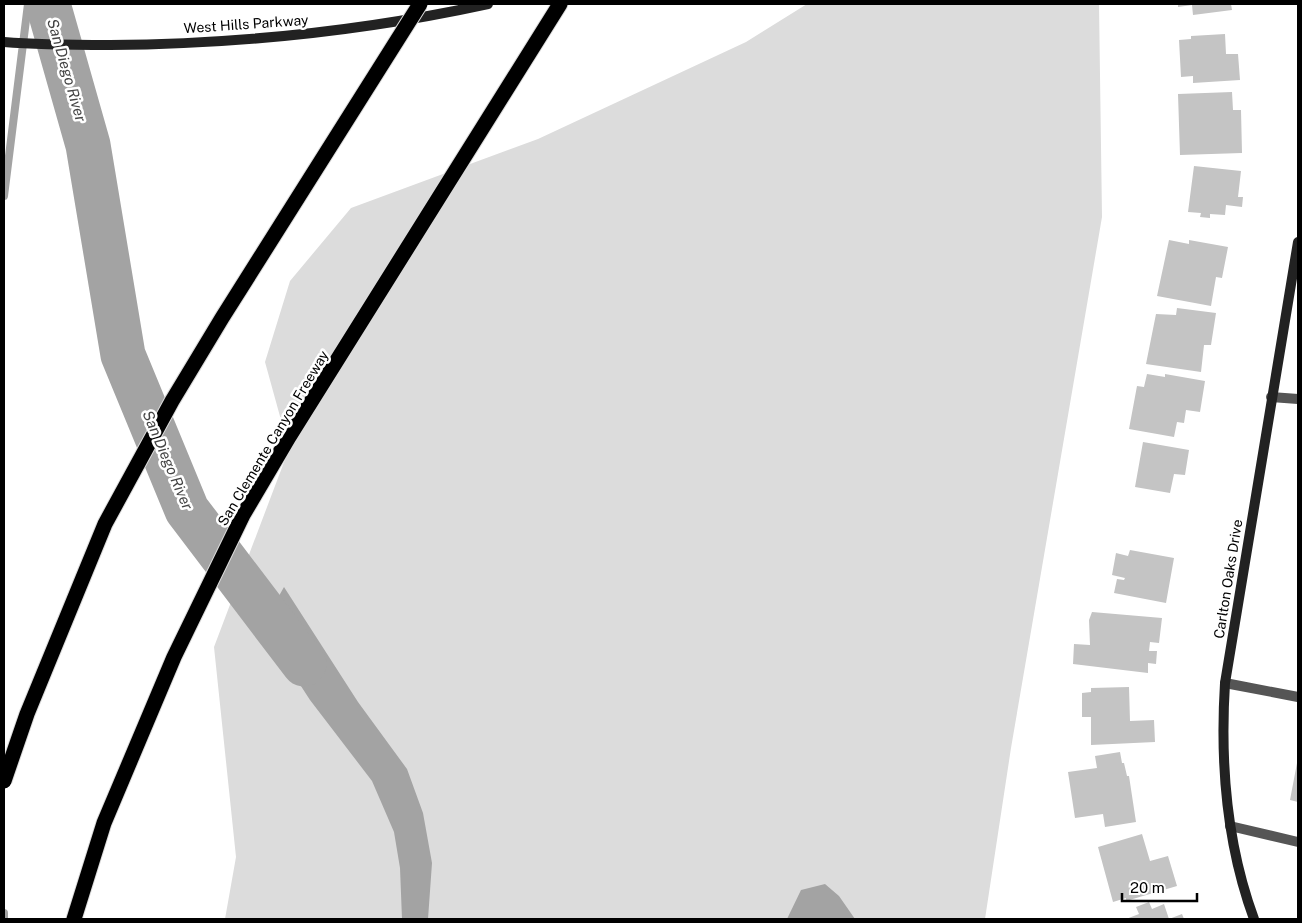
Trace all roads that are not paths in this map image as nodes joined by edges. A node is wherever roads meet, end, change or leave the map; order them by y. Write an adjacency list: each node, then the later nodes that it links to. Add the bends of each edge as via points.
1 (420, 4): 10 (highway, bridge, via 222,318 105,524 27,714)
2 (488, 4): 4 (main road, West Hills Parkway, via 306,34 232,41 145,45)
3 (560, 4): 13 (highway, San Clemente Canyon Freeway, via 243,515 174,658 104,823)
4 (4, 42)
5 (1298, 242): 6 (main road, Carlton Oaks Drive, via 1285,332)
6 (1271, 397): 7 (street); 8 (main road, Carlton Oaks Drive)
7 (1298, 399)
8 (1226, 683): 9 (street); 11 (main road, Carlton Oaks Drive, via 1223,755)
9 (1298, 697)
10 (4, 780)
11 (1230, 826): 12 (street); 14 (main road, Carlton Oaks Drive, via 1239,872)
12 (1298, 842)
13 (74, 919)
14 (1254, 919)

